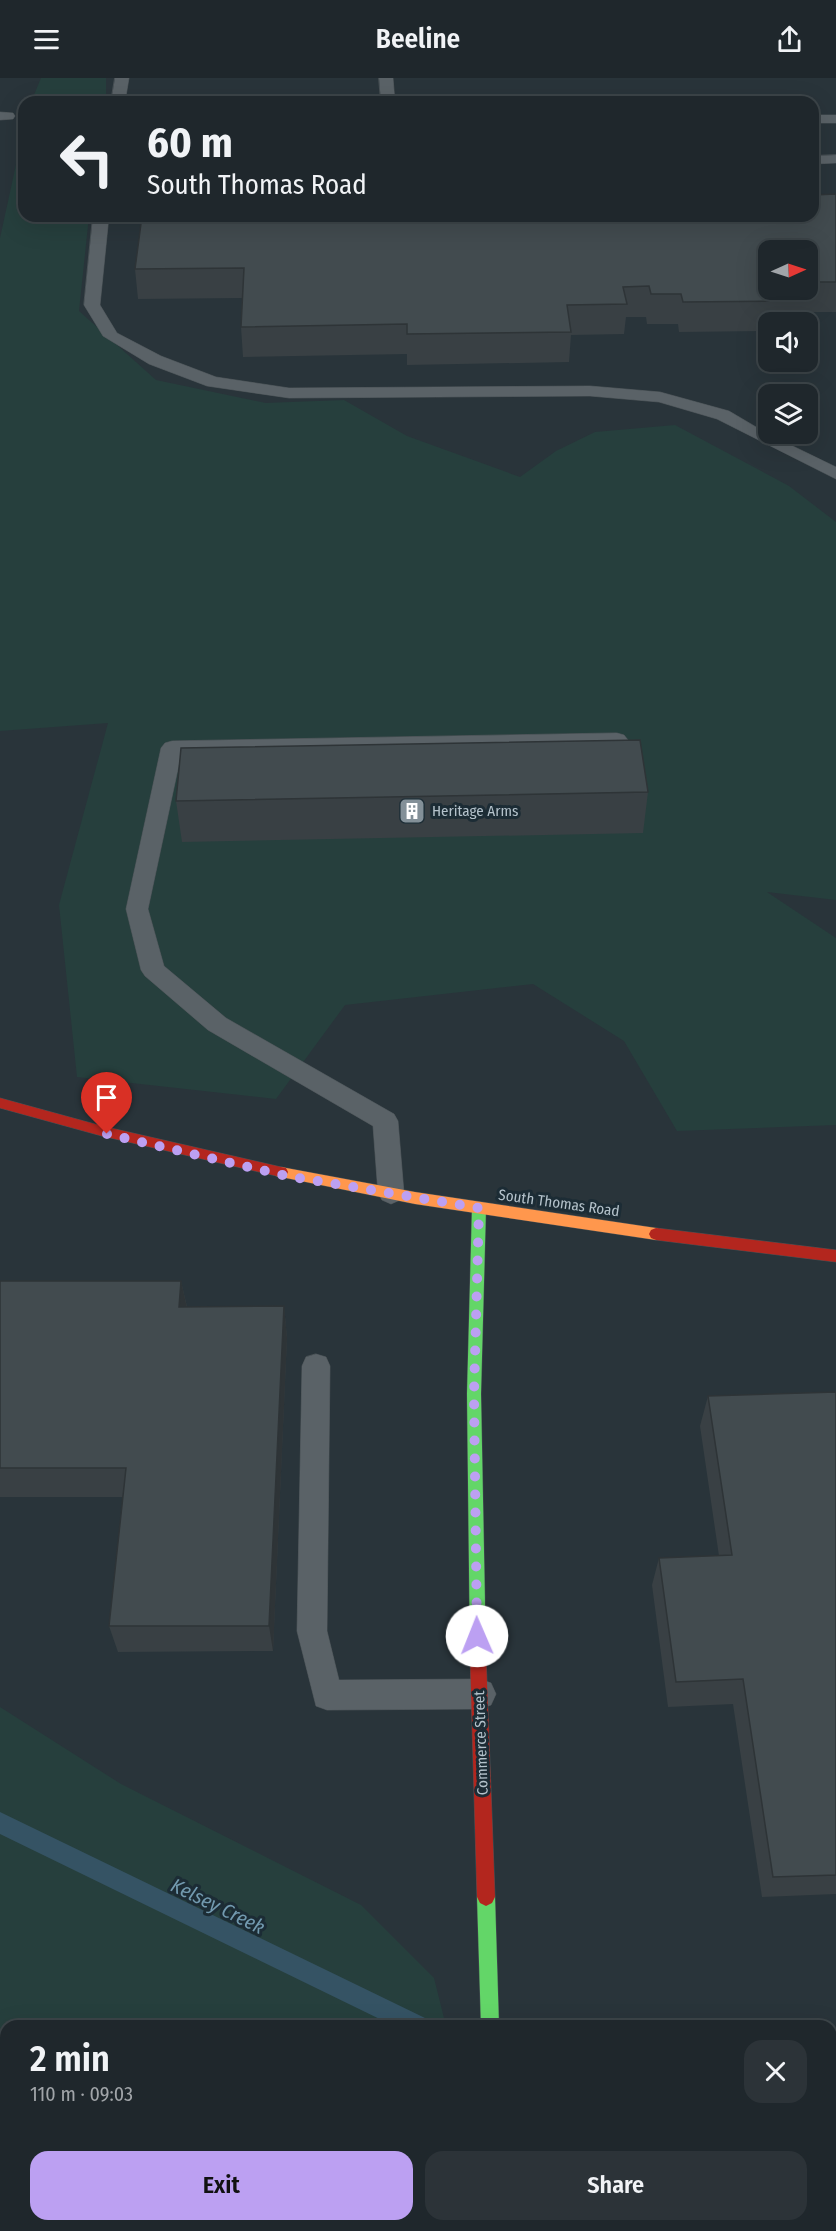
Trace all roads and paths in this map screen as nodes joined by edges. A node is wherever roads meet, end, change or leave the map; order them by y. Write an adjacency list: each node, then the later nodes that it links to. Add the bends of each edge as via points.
1 (122, 78): 3 (lane)
2 (386, 78): 4 (lane)
3 (119, 96)
4 (388, 96)
5 (819, 119): 6 (lane)
6 (836, 119)
7 (819, 159): 8 (lane)
8 (836, 159)
9 (100, 222): 10 (lane, via 92,305 111,336 154,360 213,382 289,393 590,391 660,398 723,415)
10 (836, 474)
11 (617, 740): 13 (lane, via 172,748 137,909 153,970 217,1024 385,1121)
12 (0, 1103): 13 (street, South Thomas Road, via 84,1129 287,1176)
13 (391, 1193): 14 (street, South Thomas Road)
14 (479, 1208): 15 (street, South Thomas Road); 17 (street, Commerce Street, via 474,1394)
15 (836, 1256)
16 (316, 1366): 17 (lane, via 312,1631 327,1695)
17 (480, 1694): 18 (street, Commerce Street)
18 (490, 2020)

